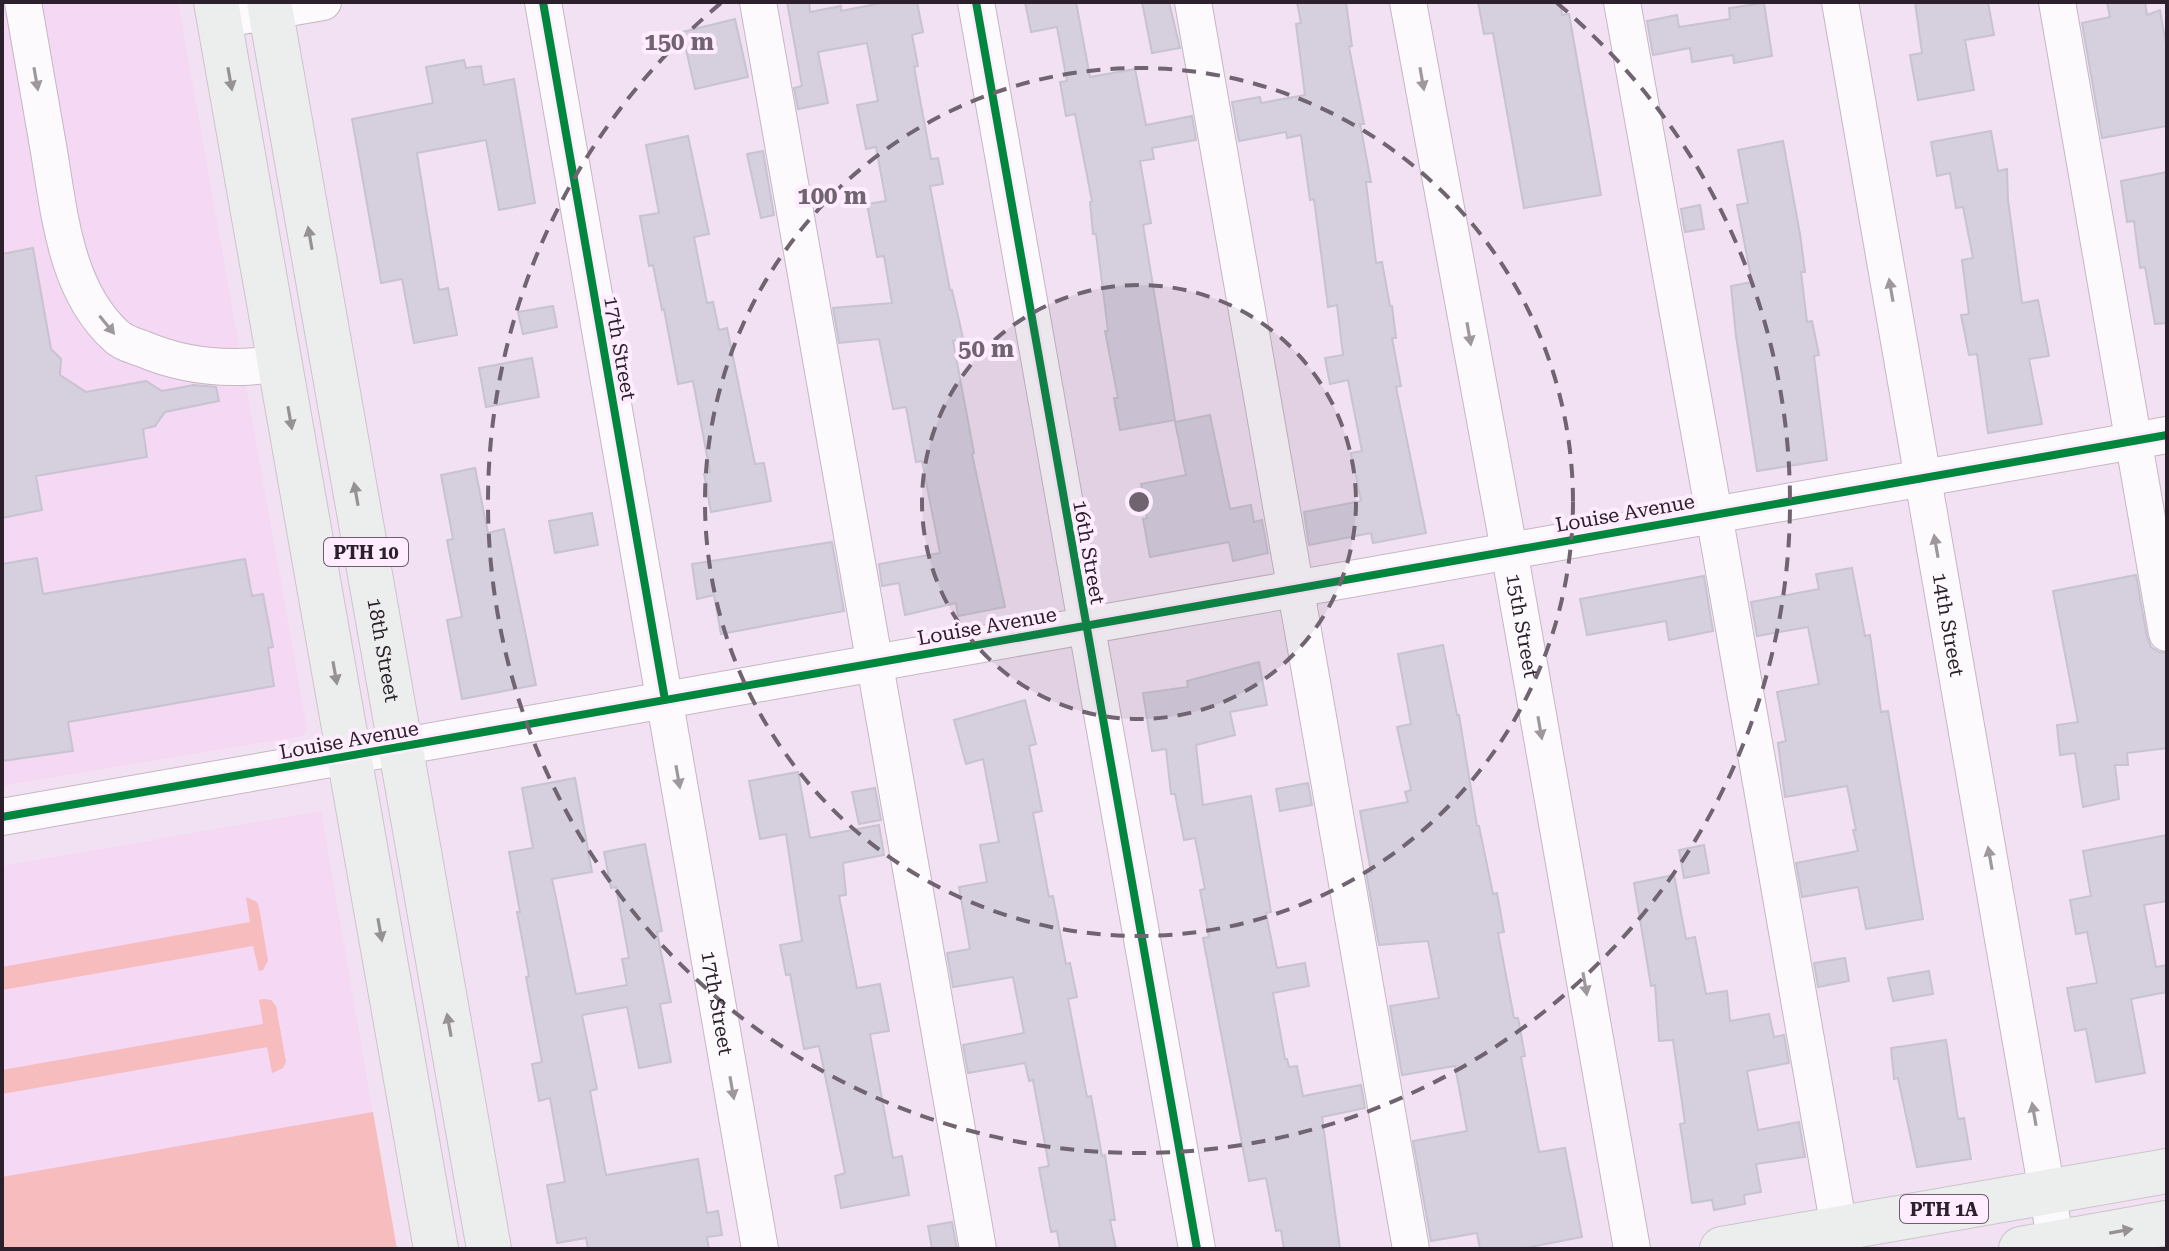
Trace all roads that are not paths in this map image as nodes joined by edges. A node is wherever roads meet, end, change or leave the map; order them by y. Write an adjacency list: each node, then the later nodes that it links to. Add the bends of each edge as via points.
1 (23, 2): 13 (street, one-way to 13, via 64,238 96,312 118,338 162,357 210,368)
2 (323, 2): 11 (street)
3 (543, 2): 22 (street, 17th Street)
4 (758, 2): 21 (street)
5 (976, 2): 19 (street, 16th Street)
6 (1193, 2): 18 (street)
7 (1408, 2): 17 (street, 15th Street, one-way to 17)
8 (1622, 2): 16 (street)
9 (1840, 2): 15 (street, 14th Street, one-way to 9)
10 (2057, 2): 14 (street)
11 (270, 6): 12 (street); 23 (main road, 18th Street / PTH 10, one-way to 11)
12 (218, 11): 13 (main road, PTH 10, one-way to 13)
13 (280, 363): 24 (main road, PTH 10, one-way to 24)
14 (2150, 438): 15 (street, Louise Avenue); 20 (street)
15 (1924, 478): 16 (street, Louise Avenue); 29 (street, 14th Street, one-way to 15)
16 (1714, 514): 17 (street, Louise Avenue); 31 (street)
17 (1509, 550): 18 (street, Louise Avenue); 41 (street, 15th Street, one-way to 41)
18 (1297, 588): 19 (street, Louise Avenue); 40 (street)
19 (1086, 625): 21 (street, Louise Avenue); 39 (street, 16th Street)
20 (2167, 633)
21 (876, 662): 22 (street, Louise Avenue); 38 (street)
22 (665, 700): 23 (street, Louise Avenue); 37 (street, 17th Street, one-way to 37)
23 (401, 748): 24 (street, Louise Avenue); 27 (main road, 18th Street / PTH 10, one-way to 23)
24 (350, 757): 25 (street, Louise Avenue); 26 (main road, PTH 10, one-way to 26)
25 (2, 817)
26 (389, 981): 33 (main road, via 389,1084); 34 (main road, PTH 10)
27 (463, 1102): 35 (main road, 18th Street / PTH 10); 36 (main road, via 489,1165)
28 (2167, 1171): 29 (main road, PTH 1A)
29 (2047, 1191): 31 (main road, PTH 1A); 32 (street, 14th Street)
30 (2167, 1223): 32 (main road, one-way to 30)
31 (1839, 1228): 42 (main road, PTH 1A)
32 (2044, 1247)
33 (415, 1249)
34 (436, 1249)
35 (489, 1249)
36 (512, 1249)
37 (760, 1249)
38 (978, 1249)
39 (1197, 1249)
40 (1411, 1249)
41 (1632, 1249)
42 (1722, 1249)

